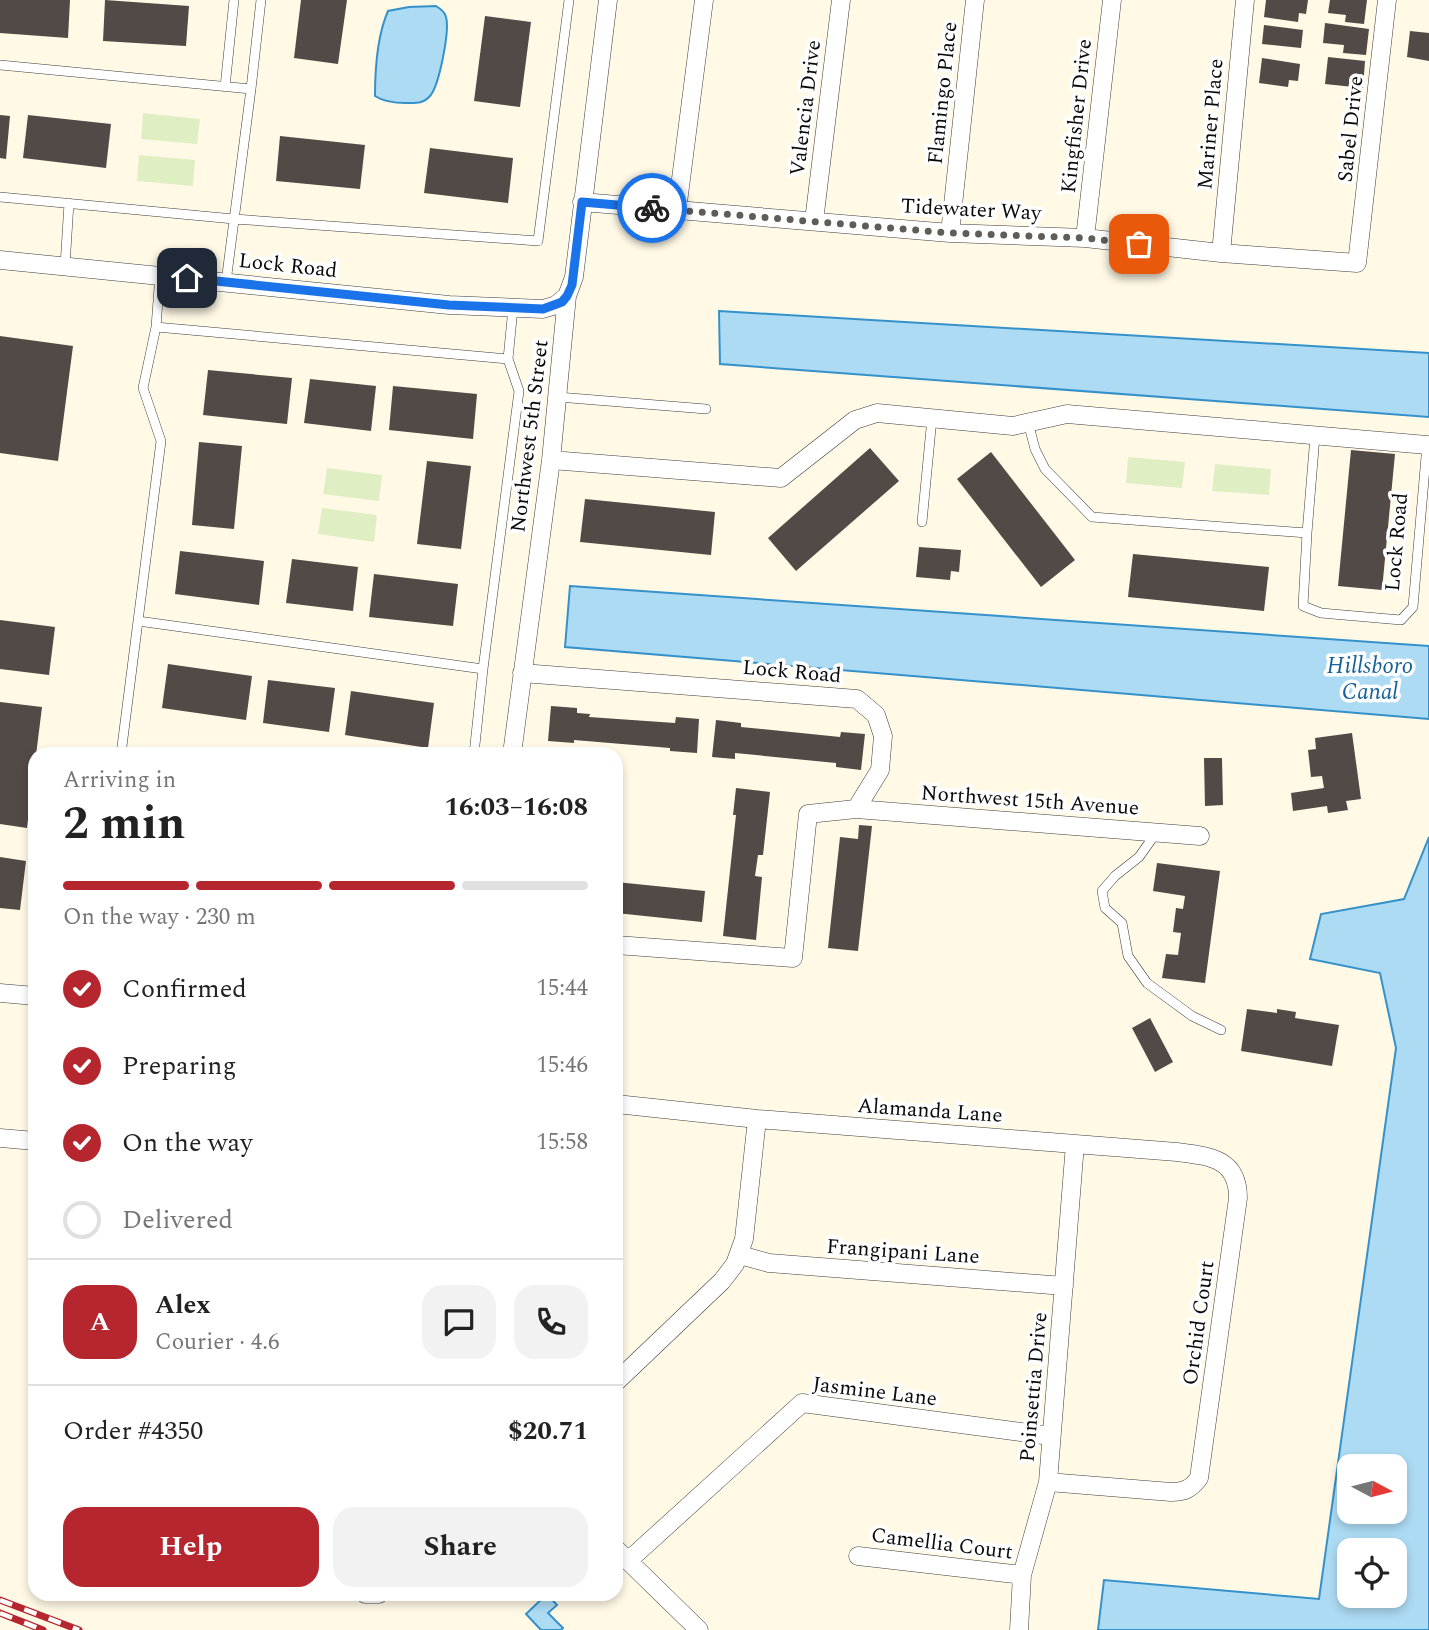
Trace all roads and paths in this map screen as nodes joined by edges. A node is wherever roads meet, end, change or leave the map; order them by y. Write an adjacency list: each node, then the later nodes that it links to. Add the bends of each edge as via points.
1 (234, 0): 12 (lane)
2 (261, 0): 13 (lane)
3 (569, 0): 18 (lane, via 538,241)
4 (608, 0): 15 (street, Northwest 5th Street)
5 (704, 0): 17 (street)
6 (841, 0): 19 (street, Valencia Drive)
7 (975, 0): 20 (street, Flamingo Place)
8 (1112, 0): 21 (street, Kingfisher Drive)
9 (1245, 0): 22 (street, Mariner Place)
10 (1387, 0): 24 (street, Sabel Drive)
11 (0, 65): 12 (lane)
12 (225, 87): 13 (lane)
13 (251, 89): 18 (lane)
14 (0, 197): 16 (lane)
15 (582, 202): 17 (street, Tidewater Way); 28 (street, Northwest 5th Street, via 574,277)
16 (69, 203): 18 (lane); 25 (lane)
17 (677, 210): 19 (street, Tidewater Way)
18 (234, 219): 27 (lane)
19 (814, 221): 20 (street, Tidewater Way)
20 (950, 233): 21 (street, Tidewater Way)
21 (1085, 238): 22 (street, Tidewater Way)
22 (1221, 253): 24 (street, Tidewater Way)
23 (0, 260): 25 (street, Lock Road)
24 (1357, 263)
25 (65, 267): 26 (street, Lock Road)
26 (160, 275): 27 (street, Lock Road); 30 (lane)
27 (226, 282): 29 (street, Lock Road)
28 (567, 296): 29 (street, Lock Road, via 551,307); 32 (street, Northwest 5th Street)
29 (513, 308): 31 (lane)
30 (156, 327): 31 (lane); 41 (lane, via 143,388 161,441)
31 (508, 359): 42 (lane, via 519,391)
32 (558, 397): 33 (lane); 38 (street, Northwest 5th Street)
33 (706, 410)
34 (932, 418): 35 (street, Lock Road, via 1013,426); 38 (street, Lock Road, via 877,413 855,420 781,478); 39 (lane)
35 (1028, 422): 36 (street, Lock Road, via 1067,414); 40 (lane, via 1045,469 1092,517)
36 (1315, 436): 37 (street, Lock Road); 40 (lane, Lock Road)
37 (1427, 445): 40 (lane, Lock Road, via 1413,607 1401,620 1321,613 1303,606)
38 (551, 460): 43 (street, Northwest 5th Street)
39 (922, 523)
40 (1307, 533)
41 (138, 621): 42 (lane); 44 (lane)
42 (483, 669): 45 (lane)
43 (522, 673): 46 (street, Northwest 5th Street); 47 (street, Lock Road, via 857,699 876,715 883,736 880,770)
44 (122, 747)
45 (475, 747)
46 (513, 747)
47 (856, 809): 48 (street, Northwest 15th Avenue); 50 (street, via 808,814 793,958)
48 (1156, 833): 49 (street, Northwest 15th Avenue); 53 (lane, via 1139,857 1102,891 1105,908 1122,923 1128,956 1147,983 1192,1016)
49 (1200, 836)
50 (623, 946)
51 (0, 993): 52 (street)
52 (28, 995)
53 (1221, 1030)
54 (623, 1105): 55 (street, Alamanda Lane)
55 (757, 1119): 58 (street, Alamanda Lane); 60 (street)
56 (0, 1138): 57 (street)
57 (28, 1140)
58 (1075, 1144): 59 (street, Alamanda Lane, via 1207,1156); 61 (street, Poinsettia Drive)
59 (1233, 1174): 64 (street, Orchid Court, via 1238,1198 1199,1478 1183,1492)
60 (740, 1255): 61 (street, Frangipani Lane, via 769,1263); 62 (street, via 722,1281)
61 (1064, 1286): 63 (street, Poinsettia Drive)
62 (623, 1375)
63 (1051, 1436): 64 (street, Poinsettia Drive); 65 (street, Jasmine Lane, via 802,1403)
64 (1048, 1482): 68 (street, Poinsettia Drive)
65 (623, 1554)
66 (623, 1556): 69 (street)
67 (858, 1556): 68 (street, Camellia Court)
68 (1022, 1576): 70 (street, Poinsettia Drive)
69 (699, 1630)
70 (1019, 1630)

